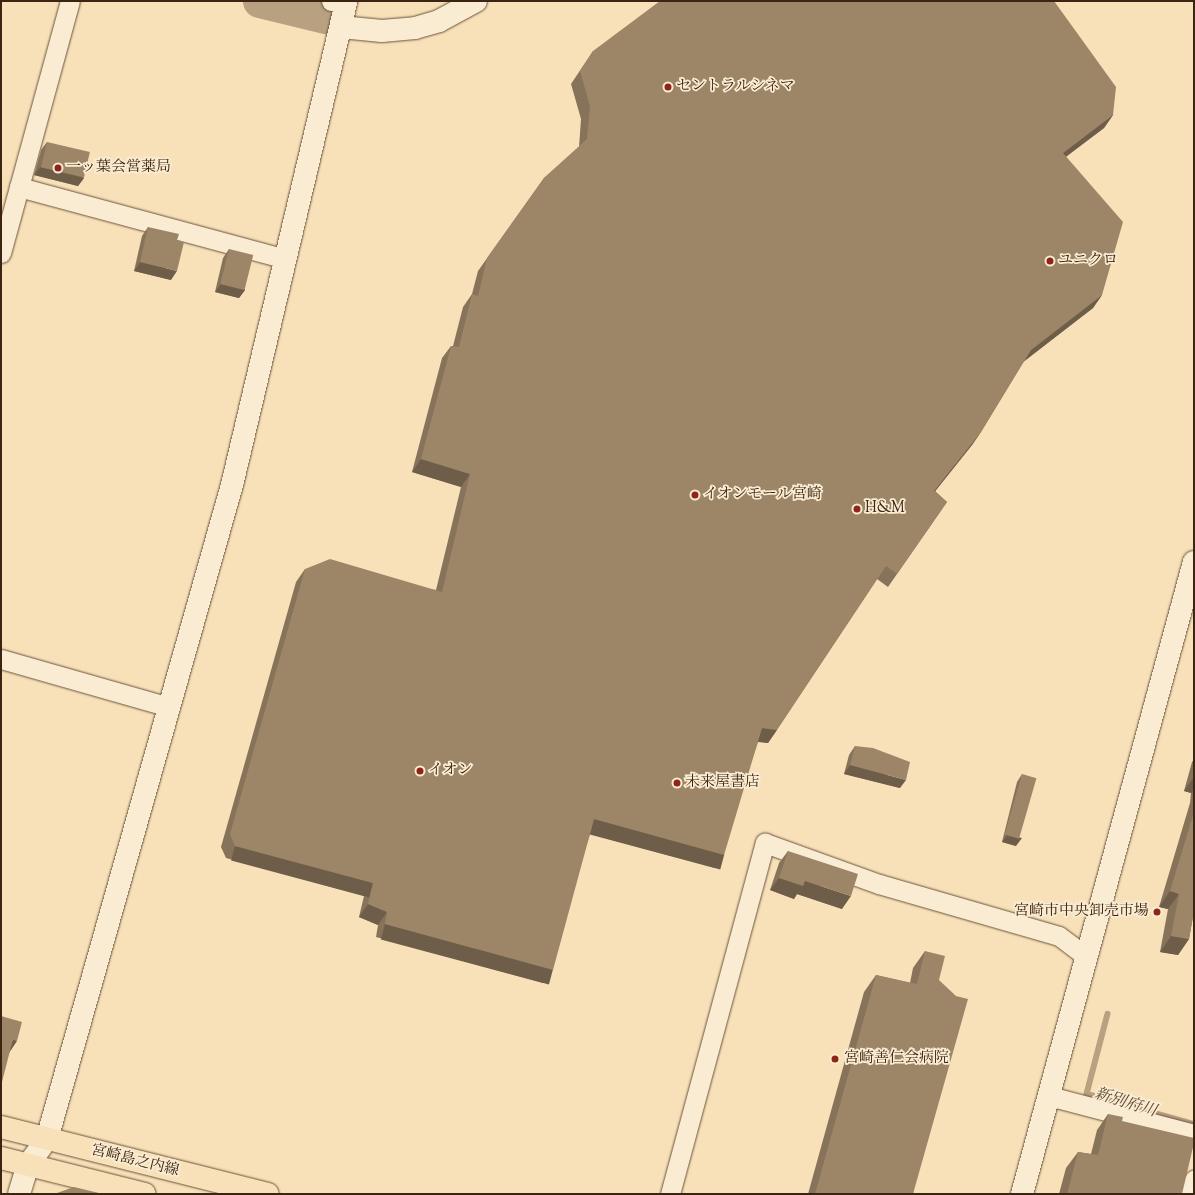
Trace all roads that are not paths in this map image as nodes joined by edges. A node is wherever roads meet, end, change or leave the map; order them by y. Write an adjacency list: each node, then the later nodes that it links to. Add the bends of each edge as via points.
1 (70, 1): 5 (street)
2 (341, 1): 4 (street)
3 (476, 1): 4 (street, via 439,21 415,28 382,31)
4 (341, 27): 7 (street)
5 (19, 187): 6 (street); 7 (street)
6 (1, 253)
7 (285, 259): 10 (street, via 232,485)
8 (1194, 562): 11 (street)
9 (1, 659): 10 (street)
10 (169, 707): 15 (street)
11 (1086, 956): 12 (street); 22 (street, via 1060,936 879,884 765,844)
12 (1049, 1096): 14 (street); 23 (street)
13 (1, 1127): 15 (main road, 宮崎島之内線)
14 (1194, 1134)
15 (48, 1139): 17 (street); 21 (main road, 宮崎島之内線)
16 (1, 1158): 17 (main road, 宮崎島之内線)
17 (28, 1165): 19 (street); 20 (main road, 宮崎島之内線)
18 (1194, 1180): 24 (street)
19 (19, 1194)
20 (145, 1194)
21 (268, 1194)
22 (670, 1194)
23 (1022, 1194)
24 (1190, 1194)

